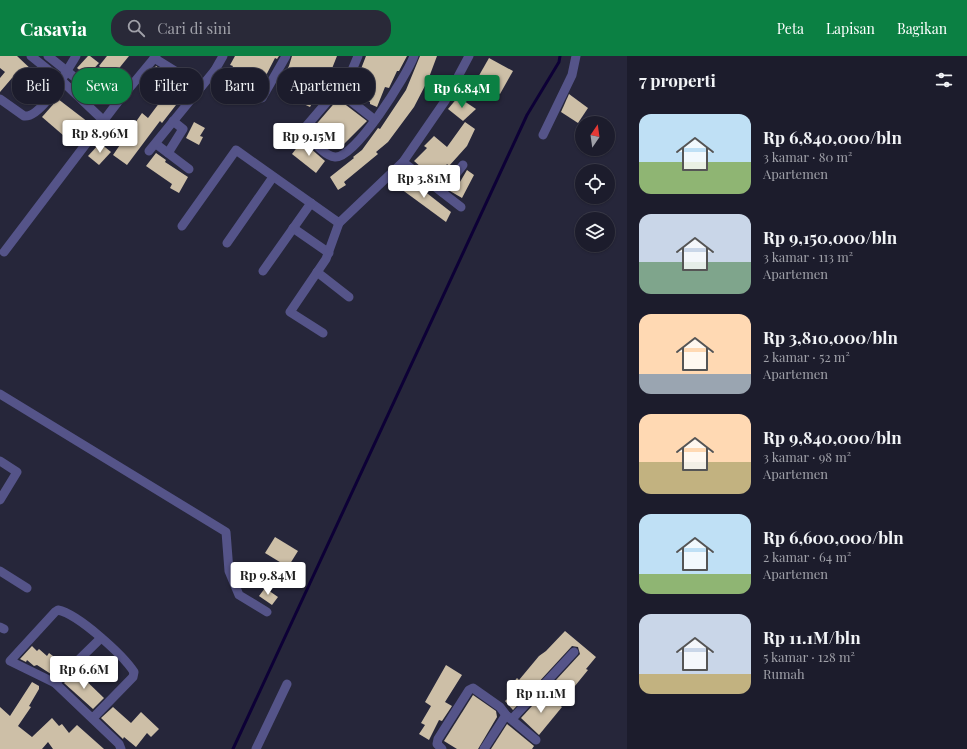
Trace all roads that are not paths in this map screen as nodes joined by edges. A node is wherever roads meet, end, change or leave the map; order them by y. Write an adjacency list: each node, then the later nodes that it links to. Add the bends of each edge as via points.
1 (31, 56): 11 (street)
2 (48, 56): 15 (street)
3 (76, 56): 15 (street)
4 (223, 56): 13 (street)
5 (286, 56): 22 (street)
6 (358, 56): 14 (street)
7 (414, 56): 29 (street, via 404,78)
8 (469, 56): 36 (street, via 445,101)
9 (576, 56): 32 (street, via 572,75)
10 (155, 57): 12 (street); 20 (street)
11 (46, 68)
12 (172, 68)
13 (216, 68)
14 (353, 68)
15 (66, 72): 17 (street); 18 (street)
16 (211, 75): 21 (street)
17 (64, 76)
18 (72, 76)
19 (64, 83): 30 (street)
20 (132, 85)
21 (203, 85)
22 (269, 86)
23 (0, 99): 24 (street, via 28,117)
24 (42, 104)
25 (116, 104): 30 (street)
26 (187, 104): 31 (street)
27 (325, 104): 29 (street, via 303,130 326,153 334,157 345,155)
28 (355, 104): 29 (street)
29 (375, 120)
30 (104, 121): 47 (street)
31 (173, 121): 33 (street); 35 (street, via 183,129)
32 (543, 136)
33 (156, 144): 34 (street); 35 (street)
34 (149, 151)
35 (168, 153): 38 (street)
36 (403, 162): 40 (street); 43 (street)
37 (463, 165): 40 (street)
38 (189, 169)
39 (273, 177): 41 (street); 44 (street, via 236,150); 46 (street)
40 (442, 192): 42 (street)
41 (310, 203): 43 (street); 45 (street)
42 (461, 207)
43 (340, 223): 48 (street)
44 (182, 226)
45 (293, 228): 48 (street); 49 (street)
46 (227, 243)
47 (4, 252)
48 (329, 253): 50 (street)
49 (263, 270)
50 (317, 272): 51 (street); 52 (street, via 290,312)
51 (349, 297)
52 (323, 333)
53 (0, 394): 58 (street, via 226,532 229,571 239,595)
54 (0, 461): 55 (street, via 17,472)
55 (0, 500)
56 (0, 572): 57 (street)
57 (27, 588)
58 (267, 612)
59 (101, 638): 61 (street); 61 (street, via 62,611 54,612 10,661); 64 (street, via 135,674)
60 (574, 652): 63 (street)
61 (55, 683): 64 (street)
62 (287, 684): 67 (street)
63 (509, 717): 65 (street); 68 (street, via 500,707 471,688 438,739 437,744); 69 (street)
64 (93, 718): 66 (street)
65 (536, 740)
66 (121, 749)
67 (256, 749)
68 (442, 749)
69 (484, 749)

